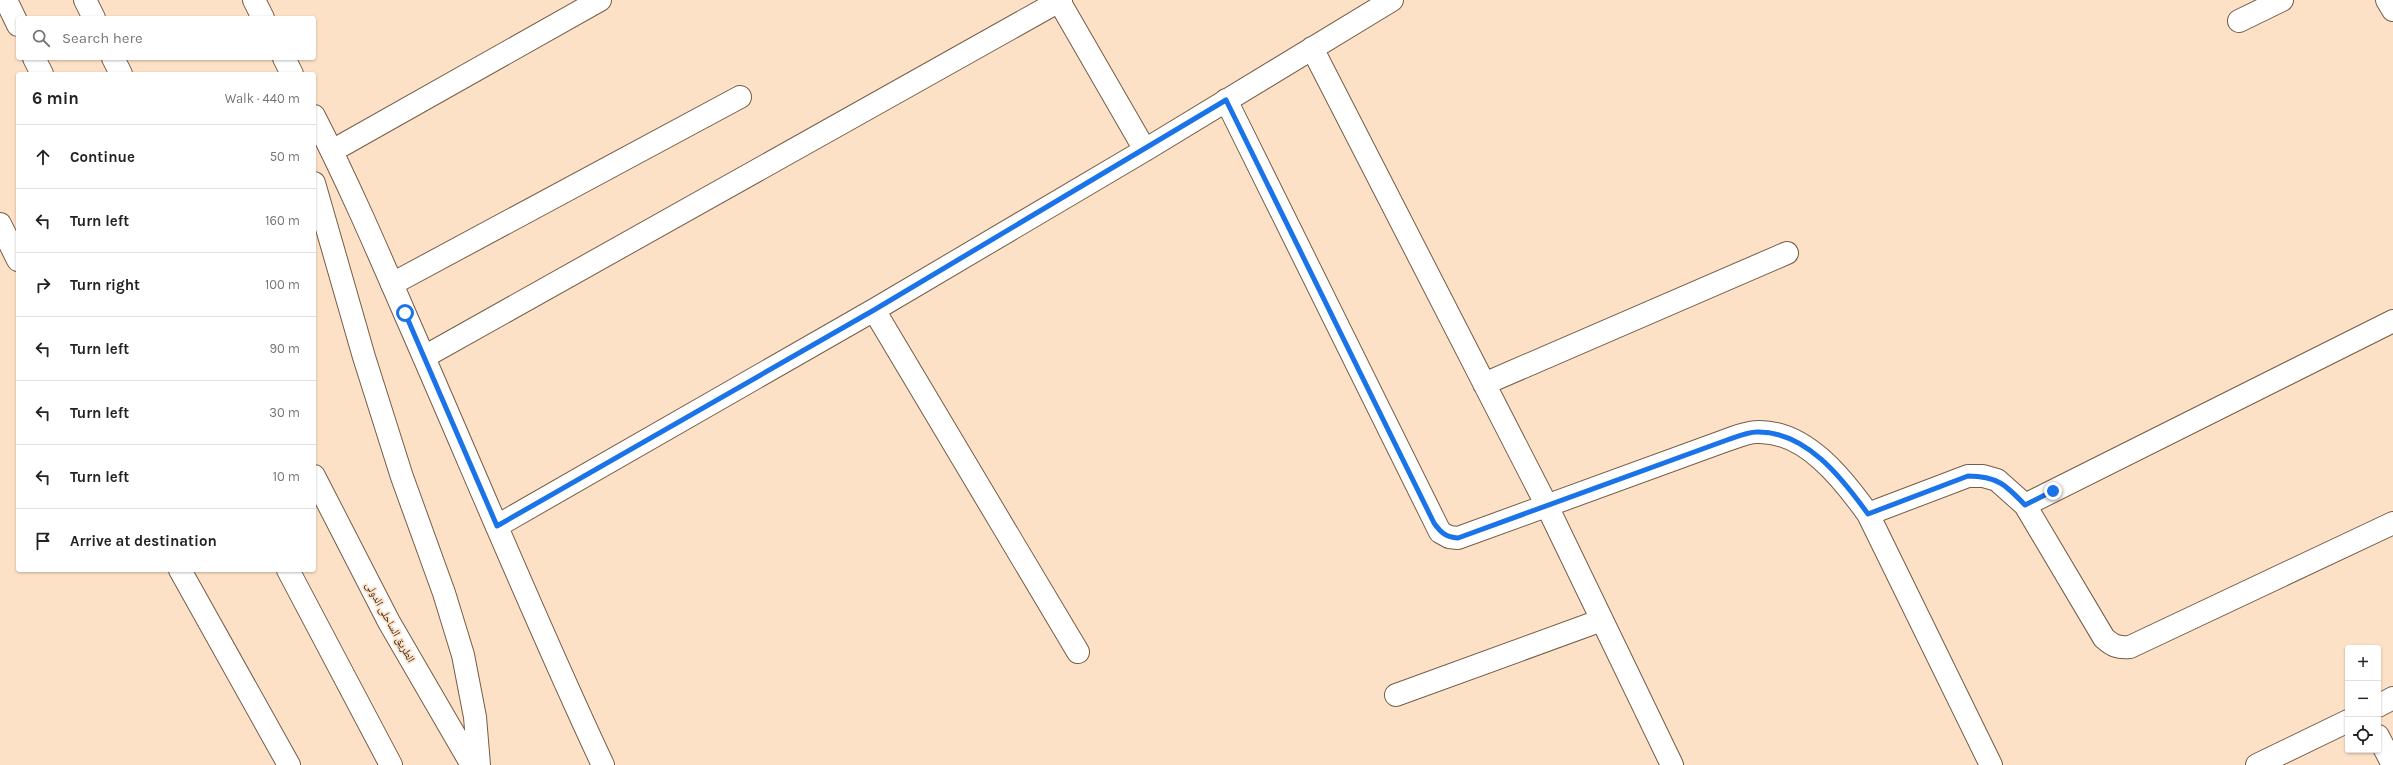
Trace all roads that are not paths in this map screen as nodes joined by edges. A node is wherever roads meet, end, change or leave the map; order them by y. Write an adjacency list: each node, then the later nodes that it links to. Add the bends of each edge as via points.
1 (6, 0): 12 (main road)
2 (85, 0): 10 (main road)
3 (254, 0): 11 (main road)
4 (600, 0): 25 (main road)
5 (1392, 0): 14 (main road)
6 (2282, 0): 13 (main road)
7 (2387, 0): 9 (main road)
8 (1060, 1): 24 (main road); 33 (main road)
9 (2393, 10)
10 (93, 16)
11 (262, 16)
12 (16, 21)
13 (2239, 21)
14 (1312, 48): 22 (main road); 34 (main road)
15 (35, 60): 18 (main road)
16 (114, 60): 19 (main road)
17 (285, 60): 20 (main road)
18 (41, 72)
19 (120, 72)
20 (291, 72)
21 (740, 97): 30 (main road)
22 (1226, 100): 24 (main road); 37 (main road, via 1440,532 1458,538)
23 (316, 120): 25 (main road)
24 (1145, 150): 31 (main road)
25 (332, 151): 30 (main road)
26 (316, 190): 53 (main road, via 364,357 402,477 444,593 462,655 475,717)
27 (0, 224): 29 (main road)
28 (1786, 253): 34 (main road)
29 (16, 256)
30 (392, 284): 33 (main road)
31 (874, 310): 40 (main road); 44 (main road)
32 (2393, 321): 36 (main road)
33 (424, 357): 40 (main road)
34 (1484, 384): 37 (main road)
35 (316, 480): 52 (main road, الطريق الساحلى الدولى, via 389,622)
36 (2025, 505): 38 (main road, via 1998,480 1968,476); 39 (main road, via 2104,638 2112,646 2121,648 2130,647)
37 (1547, 506): 38 (main road, via 1727,440 1757,432 1776,435 1817,455 1844,481); 43 (main road)
38 (1868, 514): 56 (main road)
39 (2393, 523)
40 (497, 526): 54 (main road, via 552,658)
41 (181, 572): 50 (main road)
42 (289, 572): 51 (main road)
43 (1602, 620): 45 (main road); 55 (main road)
44 (1078, 652)
45 (1396, 695)
46 (2393, 698): 47 (main road)
47 (2381, 704)
48 (2345, 722): 57 (main road)
49 (2381, 742): 58 (main road)
50 (289, 765)
51 (390, 765)
52 (472, 765)
53 (479, 765)
54 (603, 765)
55 (1672, 765)
56 (1991, 765)
57 (2257, 765)
58 (2393, 765)

